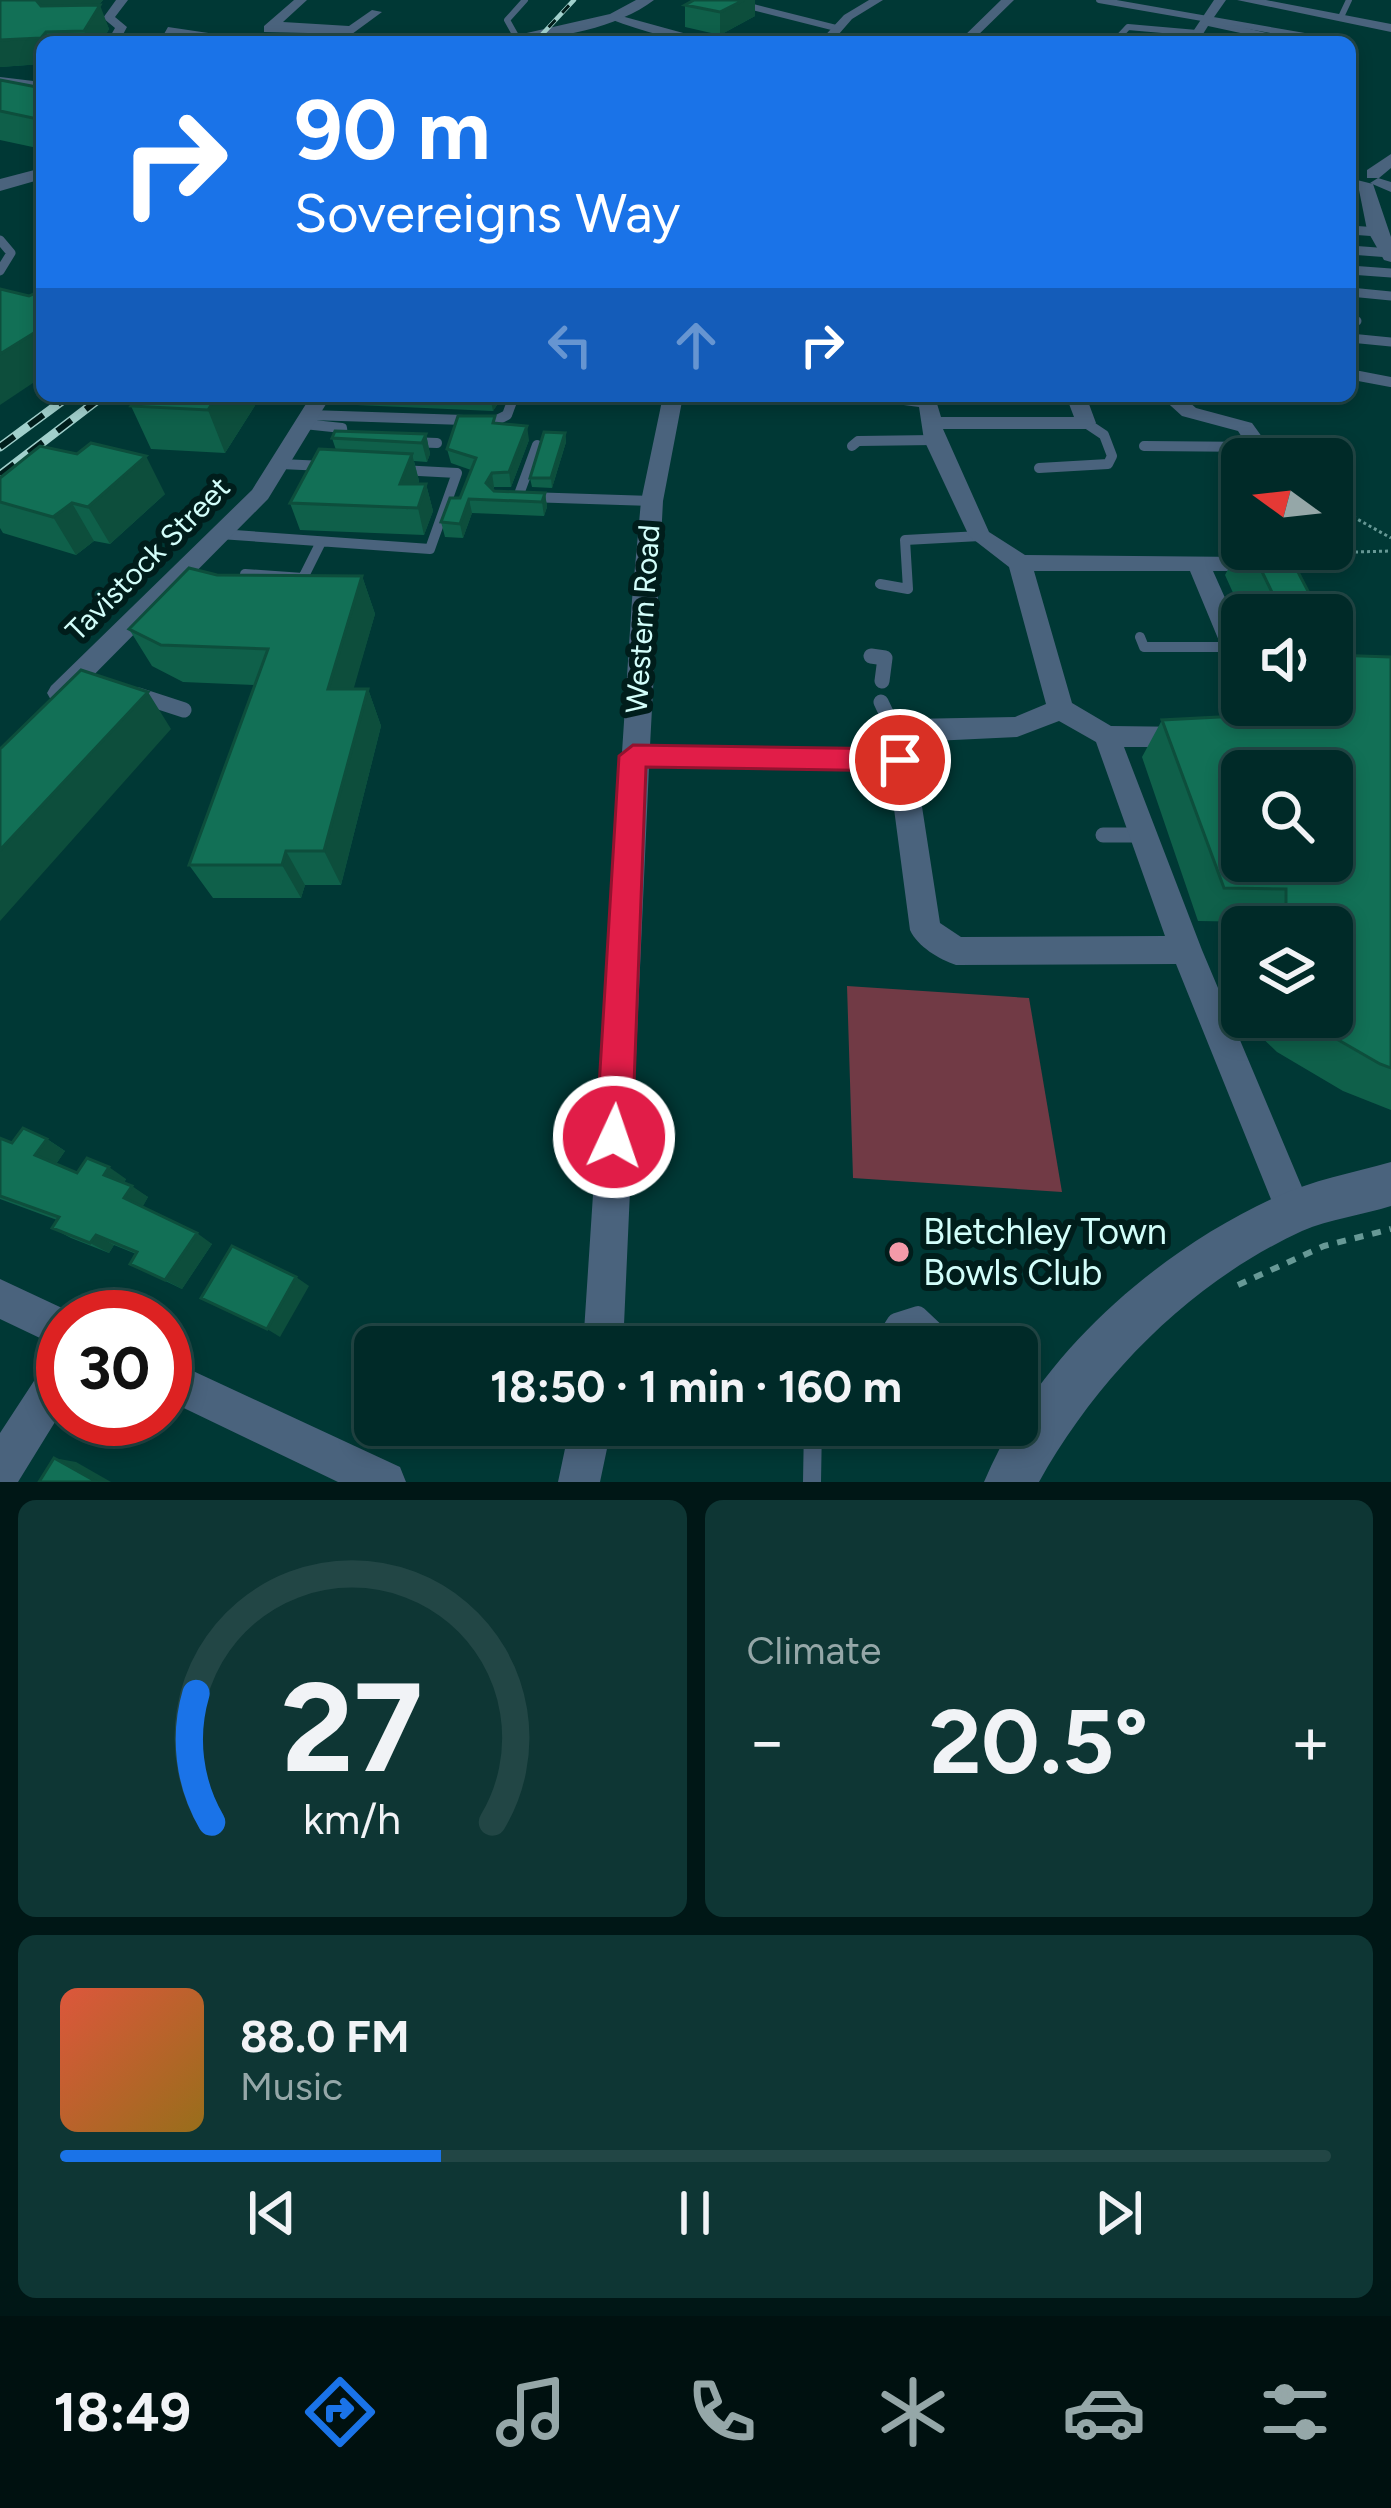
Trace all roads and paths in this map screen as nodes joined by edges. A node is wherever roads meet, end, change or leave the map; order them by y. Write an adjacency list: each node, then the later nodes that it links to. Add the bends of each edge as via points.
1 (122, 0): 21 (street, via 103,19 121,27)
2 (301, 0): 15 (street)
3 (525, 0): 20 (lane, via 509,13)
4 (647, 0): 13 (street)
5 (877, 0): 16 (street)
6 (1007, 0): 27 (street)
7 (1099, 0): 17 (lane)
8 (1220, 0): 17 (street)
9 (1244, 0): 14 (street)
10 (1349, 0): 14 (lane)
11 (735, 3): 16 (lane)
12 (376, 12): 15 (street, via 352,30)
13 (614, 17): 20 (street); 25 (street)
14 (1341, 17): 18 (street)
15 (274, 25): 23 (street)
16 (836, 28): 26 (street)
17 (1200, 28): 28 (lane, via 1128,27); 29 (street); 30 (lane)
18 (1391, 28)
19 (168, 32): 22 (street)
20 (513, 32): 24 (street)
21 (116, 36)
22 (199, 36)
23 (255, 36)
24 (505, 36)
25 (685, 36)
26 (829, 36)
27 (970, 36)
28 (1120, 36)
29 (1257, 36)
30 (1293, 36)
31 (0, 81): 32 (street)
32 (36, 85)
33 (1391, 159): 35 (street)
34 (36, 175): 36 (street)
35 (1368, 180): 38 (street)
36 (0, 185)
37 (1356, 230): 38 (lane)
38 (1378, 232): 41 (street)
39 (0, 240): 43 (lane, via 11,253)
40 (1356, 251): 41 (lane)
41 (1390, 255)
42 (1356, 270): 44 (lane)
43 (0, 271)
44 (1391, 273)
45 (1356, 293): 46 (lane)
46 (1391, 296)
47 (1356, 339): 48 (lane)
48 (1391, 342)
49 (1358, 376): 50 (lane)
50 (1391, 382)
51 (512, 402): 56 (lane, via 495,421)
52 (673, 402): 73 (street, Western Road)
53 (928, 402): 58 (street)
54 (1078, 402): 57 (street)
55 (1177, 402): 59 (street, via 1245,427)
56 (312, 412): 60 (lane); 67 (street, Tavistock Street)
57 (1086, 423): 58 (street); 69 (lane, via 1104,435 1108,464)
58 (934, 432): 64 (lane); 76 (street)
59 (1253, 438)
60 (357, 440)
61 (397, 441): 62 (lane)
62 (437, 443)
63 (537, 445): 72 (lane)
64 (852, 446)
65 (1144, 446): 66 (lane)
66 (1221, 450)
67 (281, 464): 68 (lane); 75 (street, Tavistock Street)
68 (335, 467)
69 (1039, 467)
70 (382, 470): 78 (lane, via 457,473 430,549)
71 (498, 496): 72 (lane)
72 (518, 496): 73 (lane)
73 (652, 501): 101 (street, Western Road)
74 (1353, 517): 77 (path)
75 (220, 534): 78 (lane); 95 (street, Tavistock Street, via 90,678)
76 (980, 536): 83 (street); 87 (lane, via 905,540 908,589)
77 (1391, 538)
78 (321, 542): 85 (lane)
79 (1391, 551): 80 (path)
80 (1353, 555)
81 (1221, 561): 82 (street)
82 (1198, 562): 83 (street); 88 (street)
83 (1020, 563): 97 (street)
84 (244, 574): 85 (lane)
85 (303, 578): 86 (lane)
86 (326, 580)
87 (880, 584)
88 (1221, 616)
89 (1140, 637): 90 (lane, via 1144,647)
90 (1221, 654)
91 (871, 656): 92 (lane, via 885,658)
92 (882, 681)
93 (121, 689): 96 (lane)
94 (881, 702): 100 (lane)
95 (47, 706)
96 (184, 710)
97 (1069, 712): 98 (street); 100 (street, via 1016,727 908,729)
98 (1107, 736): 99 (street, via 1167,726); 103 (street)
99 (1222, 737)
100 (899, 749): 101 (street); 104 (street, via 926,930 956,951)
101 (633, 756): 111 (street, Western Road)
102 (1103, 835): 103 (lane)
103 (1141, 835): 104 (street)
104 (1186, 950): 106 (street)
105 (1391, 1184): 106 (street)
106 (1294, 1211): 122 (street, via 1184,1275 1109,1346 1032,1425)
107 (1391, 1229): 108 (path, via 1324,1246)
108 (1238, 1286)
109 (0, 1298): 110 (street)
110 (36, 1316)
111 (604, 1326)
112 (893, 1326): 113 (lane, via 918,1315)
113 (930, 1326)
114 (192, 1391): 119 (street)
115 (36, 1415): 118 (street)
116 (587, 1446): 120 (street)
117 (813, 1446): 121 (lane)
118 (0, 1472)
119 (385, 1482)
120 (579, 1482)
121 (812, 1482)
122 (1010, 1482)

